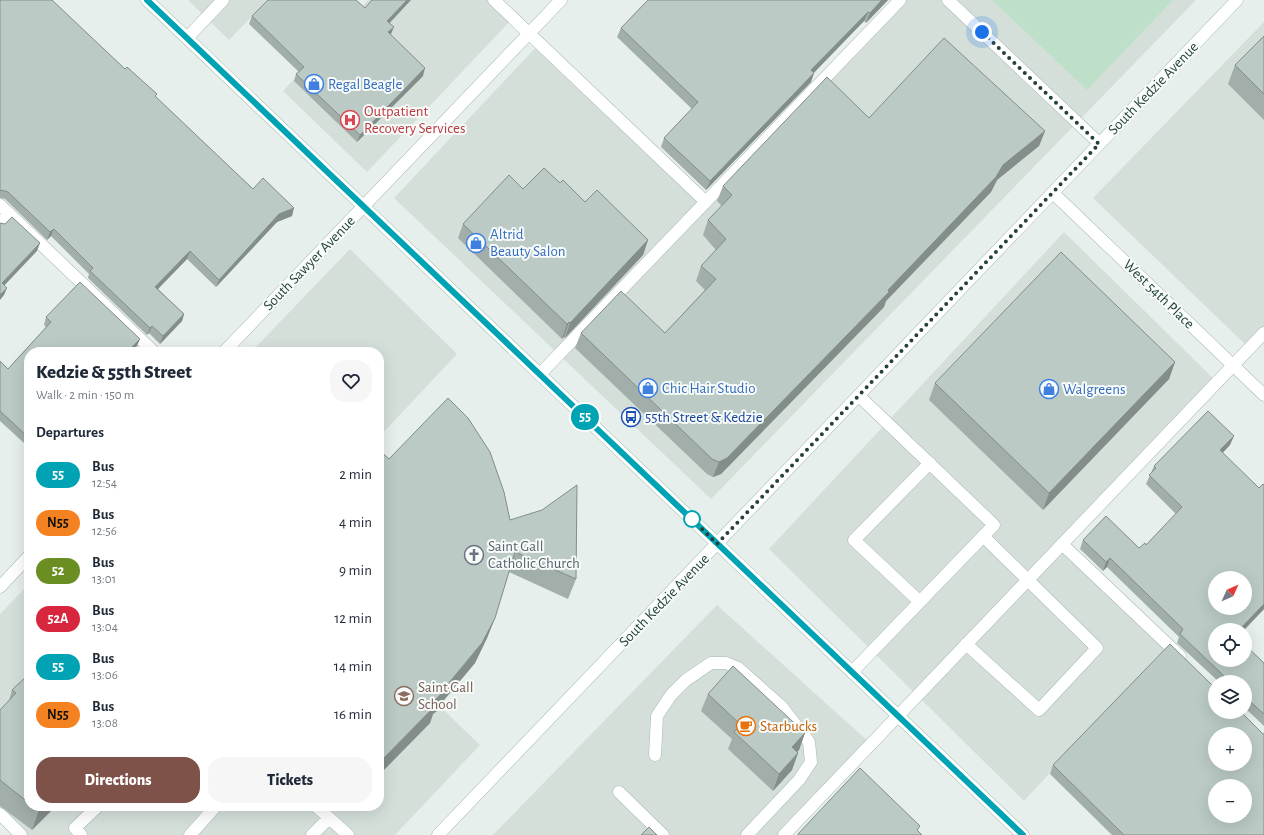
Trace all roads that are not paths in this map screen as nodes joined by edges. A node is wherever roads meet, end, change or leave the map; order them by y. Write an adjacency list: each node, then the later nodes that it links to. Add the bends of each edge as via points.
1 (147, 0): 9 (main road)
2 (223, 0): 9 (main road)
3 (494, 0): 8 (main road)
4 (561, 0): 8 (main road, South Sawyer Avenue)
5 (900, 0): 12 (main road)
6 (948, 0): 10 (main road)
7 (1237, 0): 10 (main road, South Kedzie Avenue)
8 (529, 33): 12 (main road); 14 (main road, South Sawyer Avenue)
9 (187, 38): 14 (main road)
10 (1099, 144): 11 (main road, South Kedzie Avenue)
11 (1053, 193): 20 (main road, West 54th Place); 23 (main road, South Kedzie Avenue)
12 (706, 202): 21 (main road)
13 (0, 205): 15 (main road)
14 (364, 206): 19 (main road, South Sawyer Avenue); 21 (main road)
15 (10, 214): 16 (main road); 18 (main road)
16 (0, 224)
17 (1264, 333): 20 (main road)
18 (149, 347)
19 (229, 347)
20 (1233, 365): 22 (main road, West 54th Place); 27 (main road)
21 (540, 374): 26 (main road)
22 (1264, 395)
23 (859, 396): 24 (main road); 26 (main road, South Kedzie Avenue)
24 (930, 463): 25 (main road, via 994,525); 31 (main road, via 854,540)
25 (983, 536): 29 (main road); 31 (main road)
26 (717, 544): 34 (main road); 48 (main road, South Kedzie Avenue)
27 (1062, 544): 29 (main road); 33 (main road)
28 (24, 561): 30 (main road)
29 (1028, 580): 32 (main road); 32 (main road, via 1097,648 1039,710)
30 (0, 587)
31 (920, 601): 34 (main road)
32 (966, 644): 35 (main road)
33 (1189, 664)
34 (852, 672): 35 (main road)
35 (898, 716): 51 (main road); 52 (main road)
36 (655, 755): 50 (main road, via 658,716 671,695 686,680 711,662 726,663 738,668 782,707 809,742 811,762 799,780)
37 (619, 792): 49 (main road)
38 (93, 811): 44 (main road, via 74,828)
39 (212, 811): 45 (main road)
40 (321, 811): 42 (main road)
41 (0, 814): 43 (main road)
42 (329, 818): 46 (main road); 47 (main road)
43 (21, 835)
44 (81, 835)
45 (190, 835)
46 (312, 835)
47 (348, 835)
48 (438, 835)
49 (662, 835)
50 (747, 835)
51 (784, 835)
52 (1023, 835)

